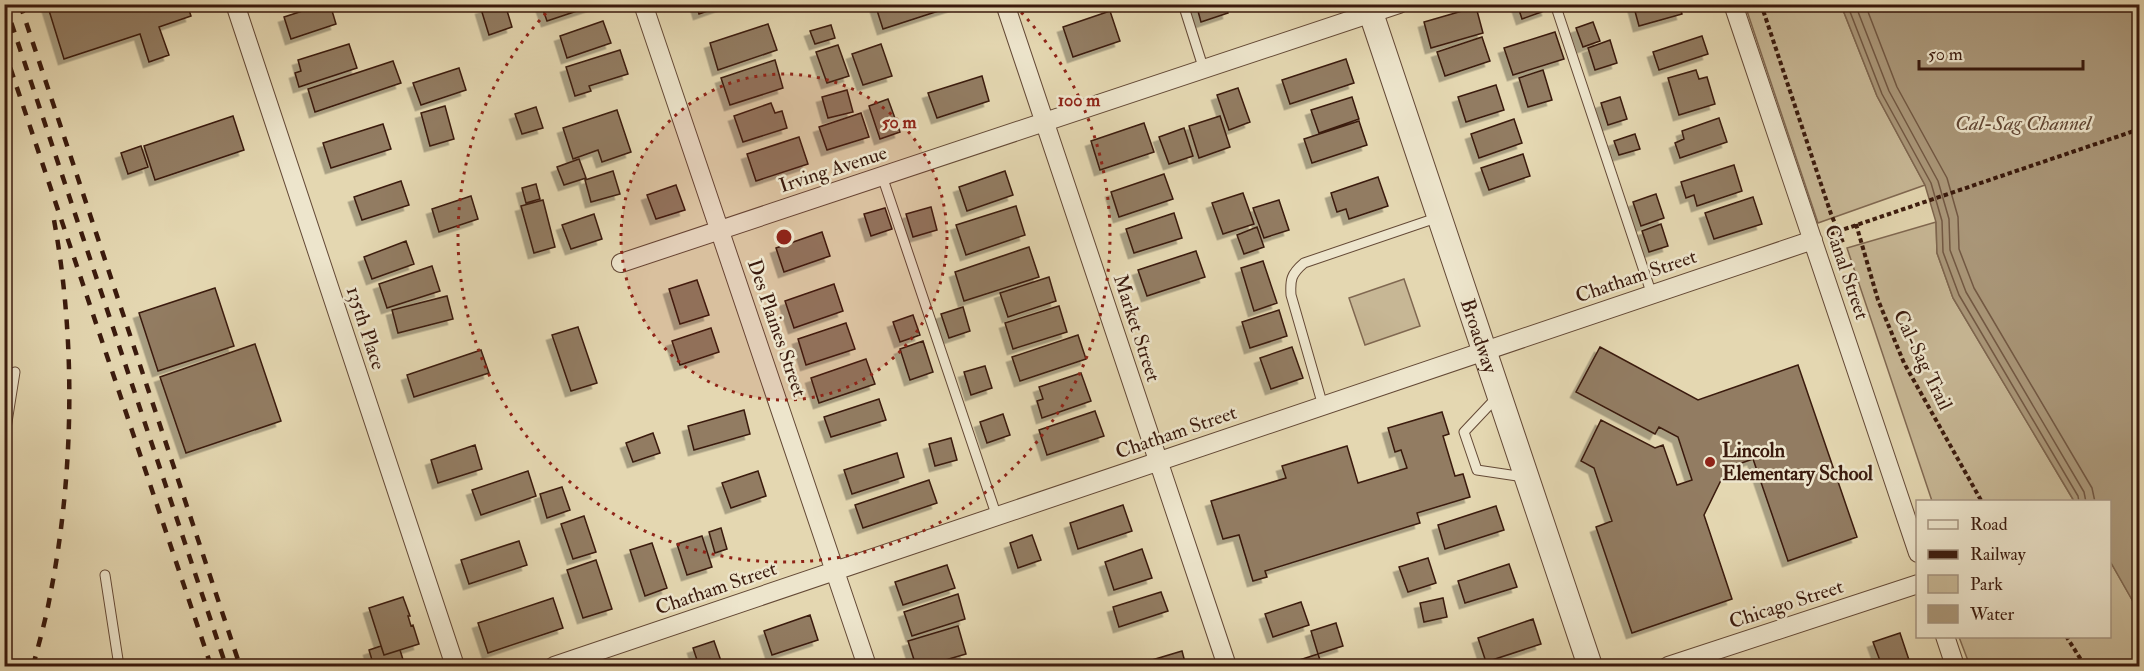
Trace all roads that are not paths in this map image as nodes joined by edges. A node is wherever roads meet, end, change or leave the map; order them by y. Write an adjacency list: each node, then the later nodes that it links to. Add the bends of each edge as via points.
1 (235, 4): 31 (street, 135th Place)
2 (643, 4): 13 (street, Des Plaines Street)
3 (1005, 4): 10 (street, Market Street)
4 (1183, 4): 9 (lane)
5 (1400, 4): 8 (street, Irving Avenue)
6 (1555, 4): 16 (lane)
7 (1733, 4): 14 (street, Canal Street)
8 (1370, 9): 9 (street, Irving Avenue); 12 (street, Broadway)
9 (1204, 70): 10 (street, Irving Avenue)
10 (1045, 123): 11 (street, Irving Avenue); 22 (street, Market Street)
11 (882, 176): 13 (street, Irving Avenue); 24 (lane)
12 (1439, 217): 17 (street, Broadway); 20 (lane, via 1304,263 1294,272 1291,296)
13 (720, 229): 15 (street, Irving Avenue); 26 (street, Des Plaines Street)
14 (1813, 240): 16 (street, Chatham Street); 25 (street, Canal Street)
15 (621, 263)
16 (1652, 295): 17 (street, Chatham Street)
17 (1484, 352): 19 (street, Broadway); 20 (street, Chatham Street)
18 (15, 372): 21 (lane)
19 (1498, 395): 23 (street, Broadway); 23 (lane, via 1464,432 1477,470)
20 (1323, 406): 22 (street, Chatham Street)
21 (4, 441)
22 (1158, 462): 24 (street, Chatham Street); 34 (street, Market Street)
23 (1526, 477): 35 (street, Broadway)
24 (997, 517): 26 (street, Chatham Street)
25 (1916, 550)
26 (835, 571): 32 (street, Chatham Street); 33 (street, Des Plaines Street)
27 (105, 575): 30 (lane)
28 (1916, 584): 36 (street, Chicago Street)
29 (1946, 638): 37 (street)
30 (119, 666)
31 (455, 666)
32 (554, 666)
33 (867, 666)
34 (1227, 666)
35 (1590, 666)
36 (1668, 666)
37 (1955, 666)

